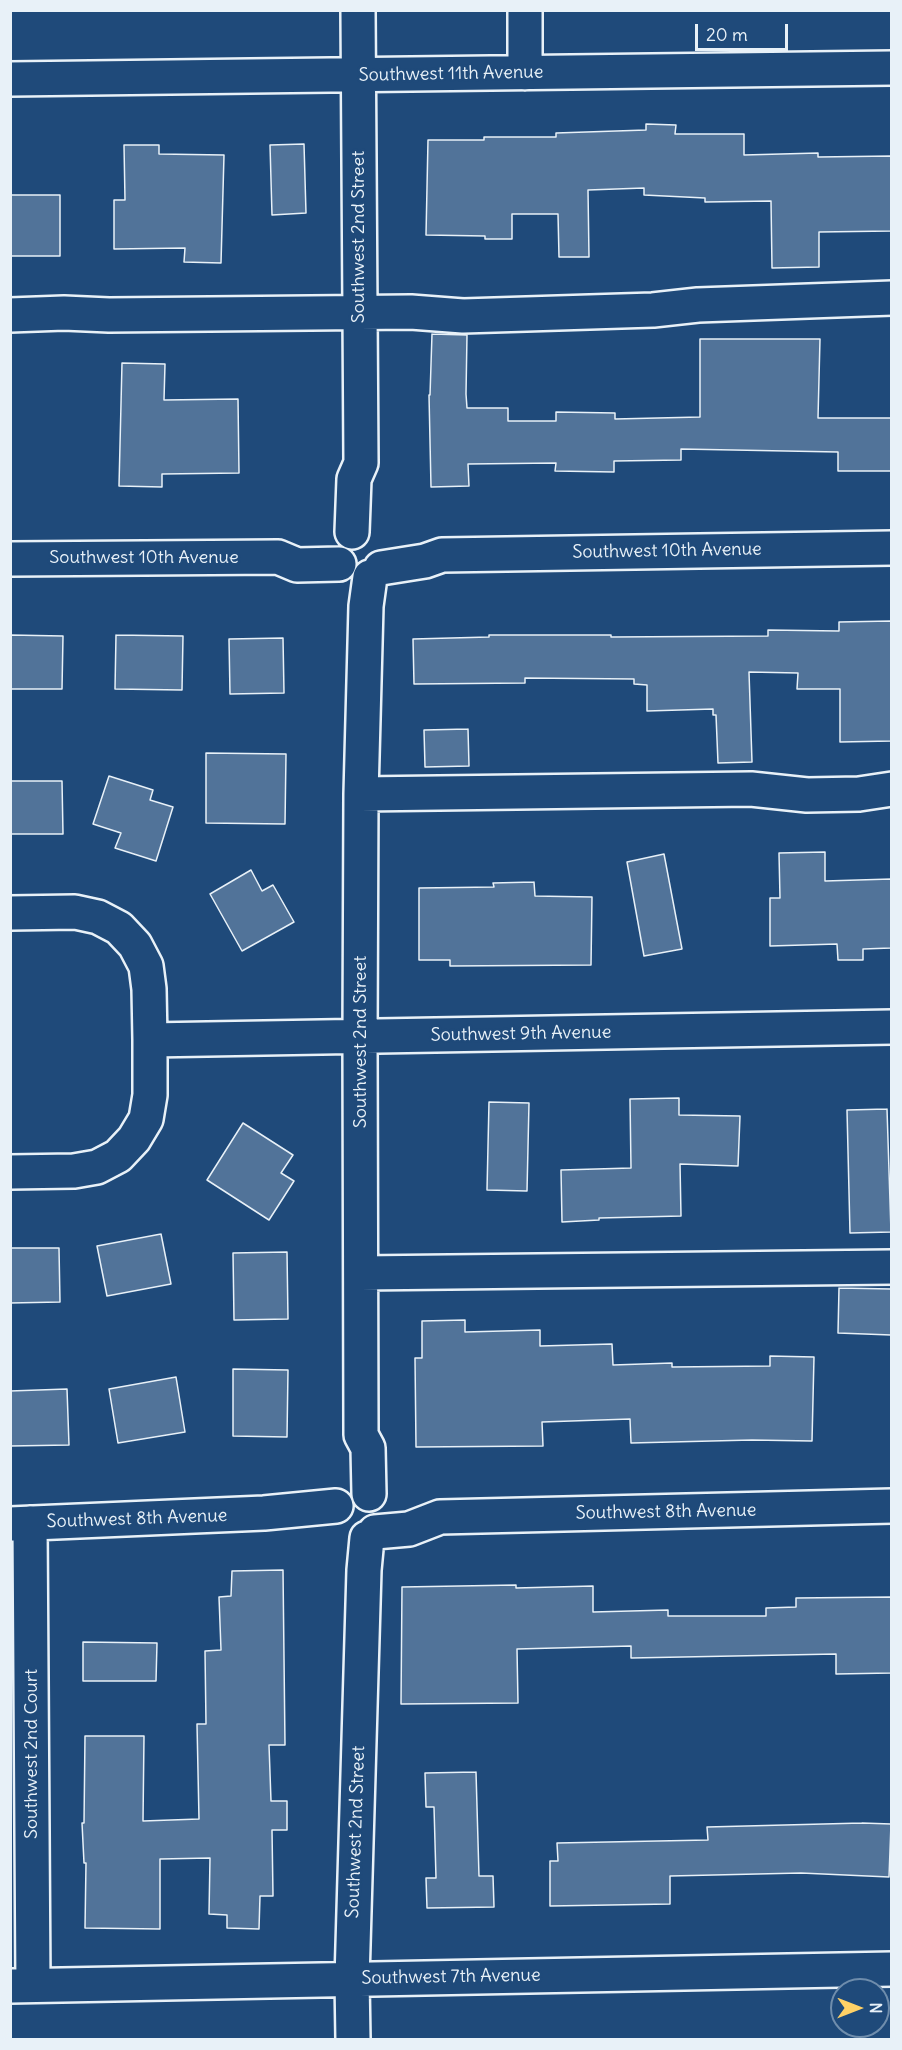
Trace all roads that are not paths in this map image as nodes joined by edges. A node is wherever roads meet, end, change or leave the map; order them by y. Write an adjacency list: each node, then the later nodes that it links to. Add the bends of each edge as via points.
1 (358, 10): 5 (street, Southwest 2nd Street)
2 (525, 10): 4 (street)
3 (891, 68): 4 (street, Southwest 11th Avenue)
4 (525, 73): 5 (street, Southwest 11th Avenue)
5 (358, 75): 6 (street, Southwest 11th Avenue); 8 (street, Southwest 2nd Street)
6 (10, 79)
7 (891, 298): 8 (street, via 463,316)
8 (360, 313): 9 (street); 11 (street, Southwest 2nd Street, via 361,463 354,479)
9 (10, 315)
10 (891, 548): 11 (street, Southwest 10th Avenue, via 442,555 425,561)
11 (361, 555): 12 (street, Southwest 10th Avenue, via 291,551 278,557); 14 (street, Southwest 2nd Street, via 353,620 365,648)
12 (10, 559)
13 (891, 789): 14 (street, via 807,795 751,789)
14 (361, 795): 17 (street, Southwest 2nd Street)
15 (10, 913): 18 (street, via 75,912 98,916 119,928 135,945 146,966)
16 (891, 1027): 17 (street, Southwest 9th Avenue)
17 (360, 1038): 18 (street, Southwest 9th Avenue); 21 (street, Southwest 2nd Street)
18 (150, 1040): 19 (street, via 146,1119 118,1156 97,1167 74,1171)
19 (10, 1172)
20 (891, 1267): 21 (street)
21 (361, 1273): 23 (street, Southwest 2nd Street, via 361,1435 354,1446)
22 (891, 1506): 23 (street, Southwest 8th Avenue, via 440,1518 409,1529)
23 (358, 1516): 24 (street, Southwest 8th Avenue, via 315,1531 279,1523 264,1513); 26 (street, Southwest 2nd Street, via 345,1556 346,1603 363,1625)
24 (20, 1524): 27 (street, Southwest 2nd Court)
25 (891, 1969): 26 (street, Southwest 7th Avenue)
26 (352, 1979): 27 (street, Southwest 7th Avenue); 28 (street, Southwest 2nd Street)
27 (22, 1986)
28 (353, 2040)

